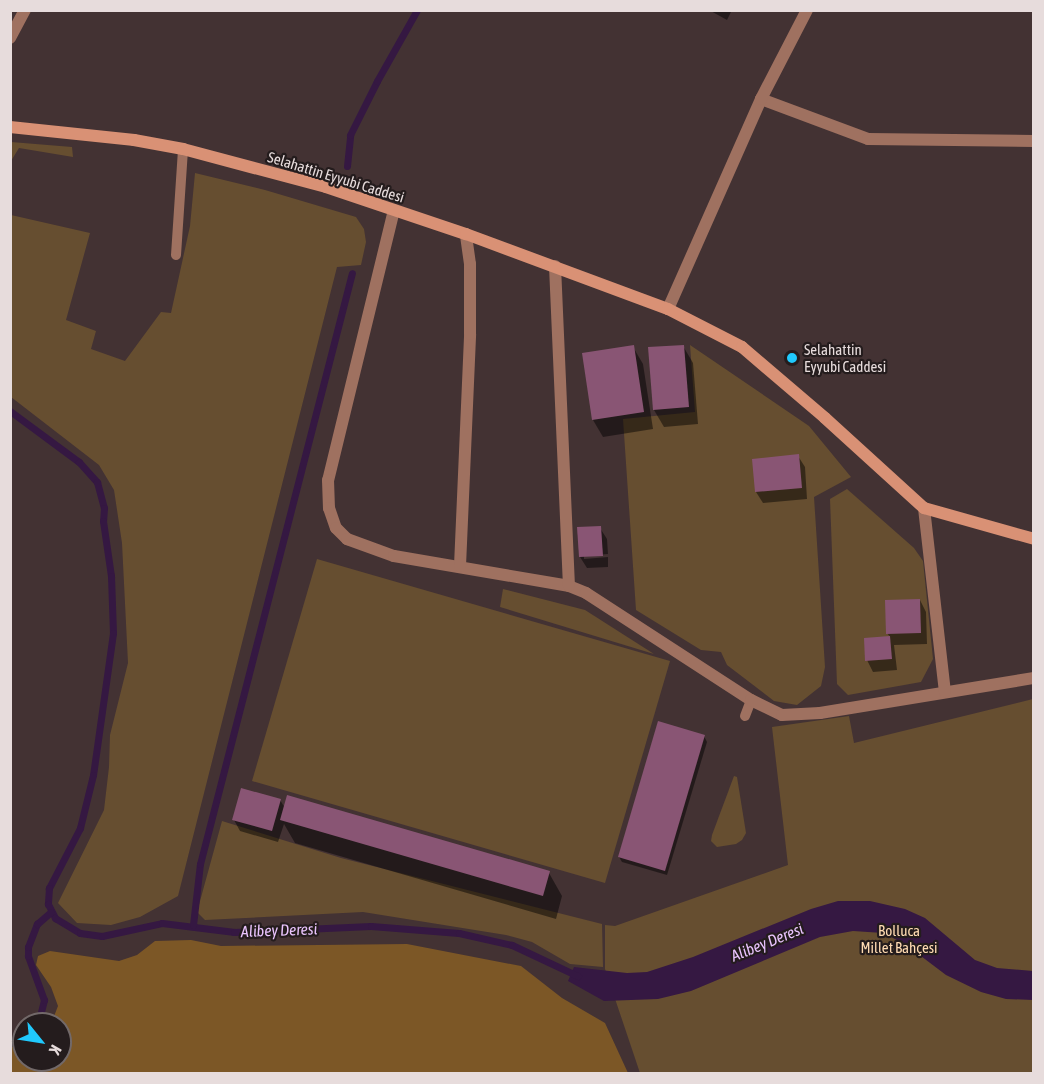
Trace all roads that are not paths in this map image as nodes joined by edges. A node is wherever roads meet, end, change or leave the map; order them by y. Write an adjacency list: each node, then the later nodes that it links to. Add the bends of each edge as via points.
1 (25, 10): 3 (street)
2 (807, 10): 4 (street)
3 (12, 33)
4 (761, 99): 6 (street, via 868,139); 12 (street)
5 (10, 127): 7 (street, Selahattin Eyyubi Caddesi)
6 (1034, 141)
7 (183, 149): 8 (street, Selahattin Eyyubi Caddesi, via 326,187); 10 (lane)
8 (394, 210): 9 (street, Selahattin Eyyubi Caddesi); 15 (street, via 328,480 329,508 336,528 360,545 394,556)
9 (466, 234): 11 (street, Selahattin Eyyubi Caddesi); 15 (street, via 470,334)
10 (176, 255)
11 (555, 266): 12 (street, Selahattin Eyyubi Caddesi); 16 (street)
12 (668, 309): 13 (street, Selahattin Eyyubi Caddesi, via 742,347)
13 (924, 508): 14 (street, Selahattin Eyyubi Caddesi); 18 (street)
14 (1034, 539)
15 (460, 566): 16 (street)
16 (569, 586): 19 (street, via 586,593)
17 (1034, 678): 18 (street)
18 (945, 692): 19 (street, via 803,715 782,715)
19 (751, 700): 20 (lane)
20 (745, 716)

